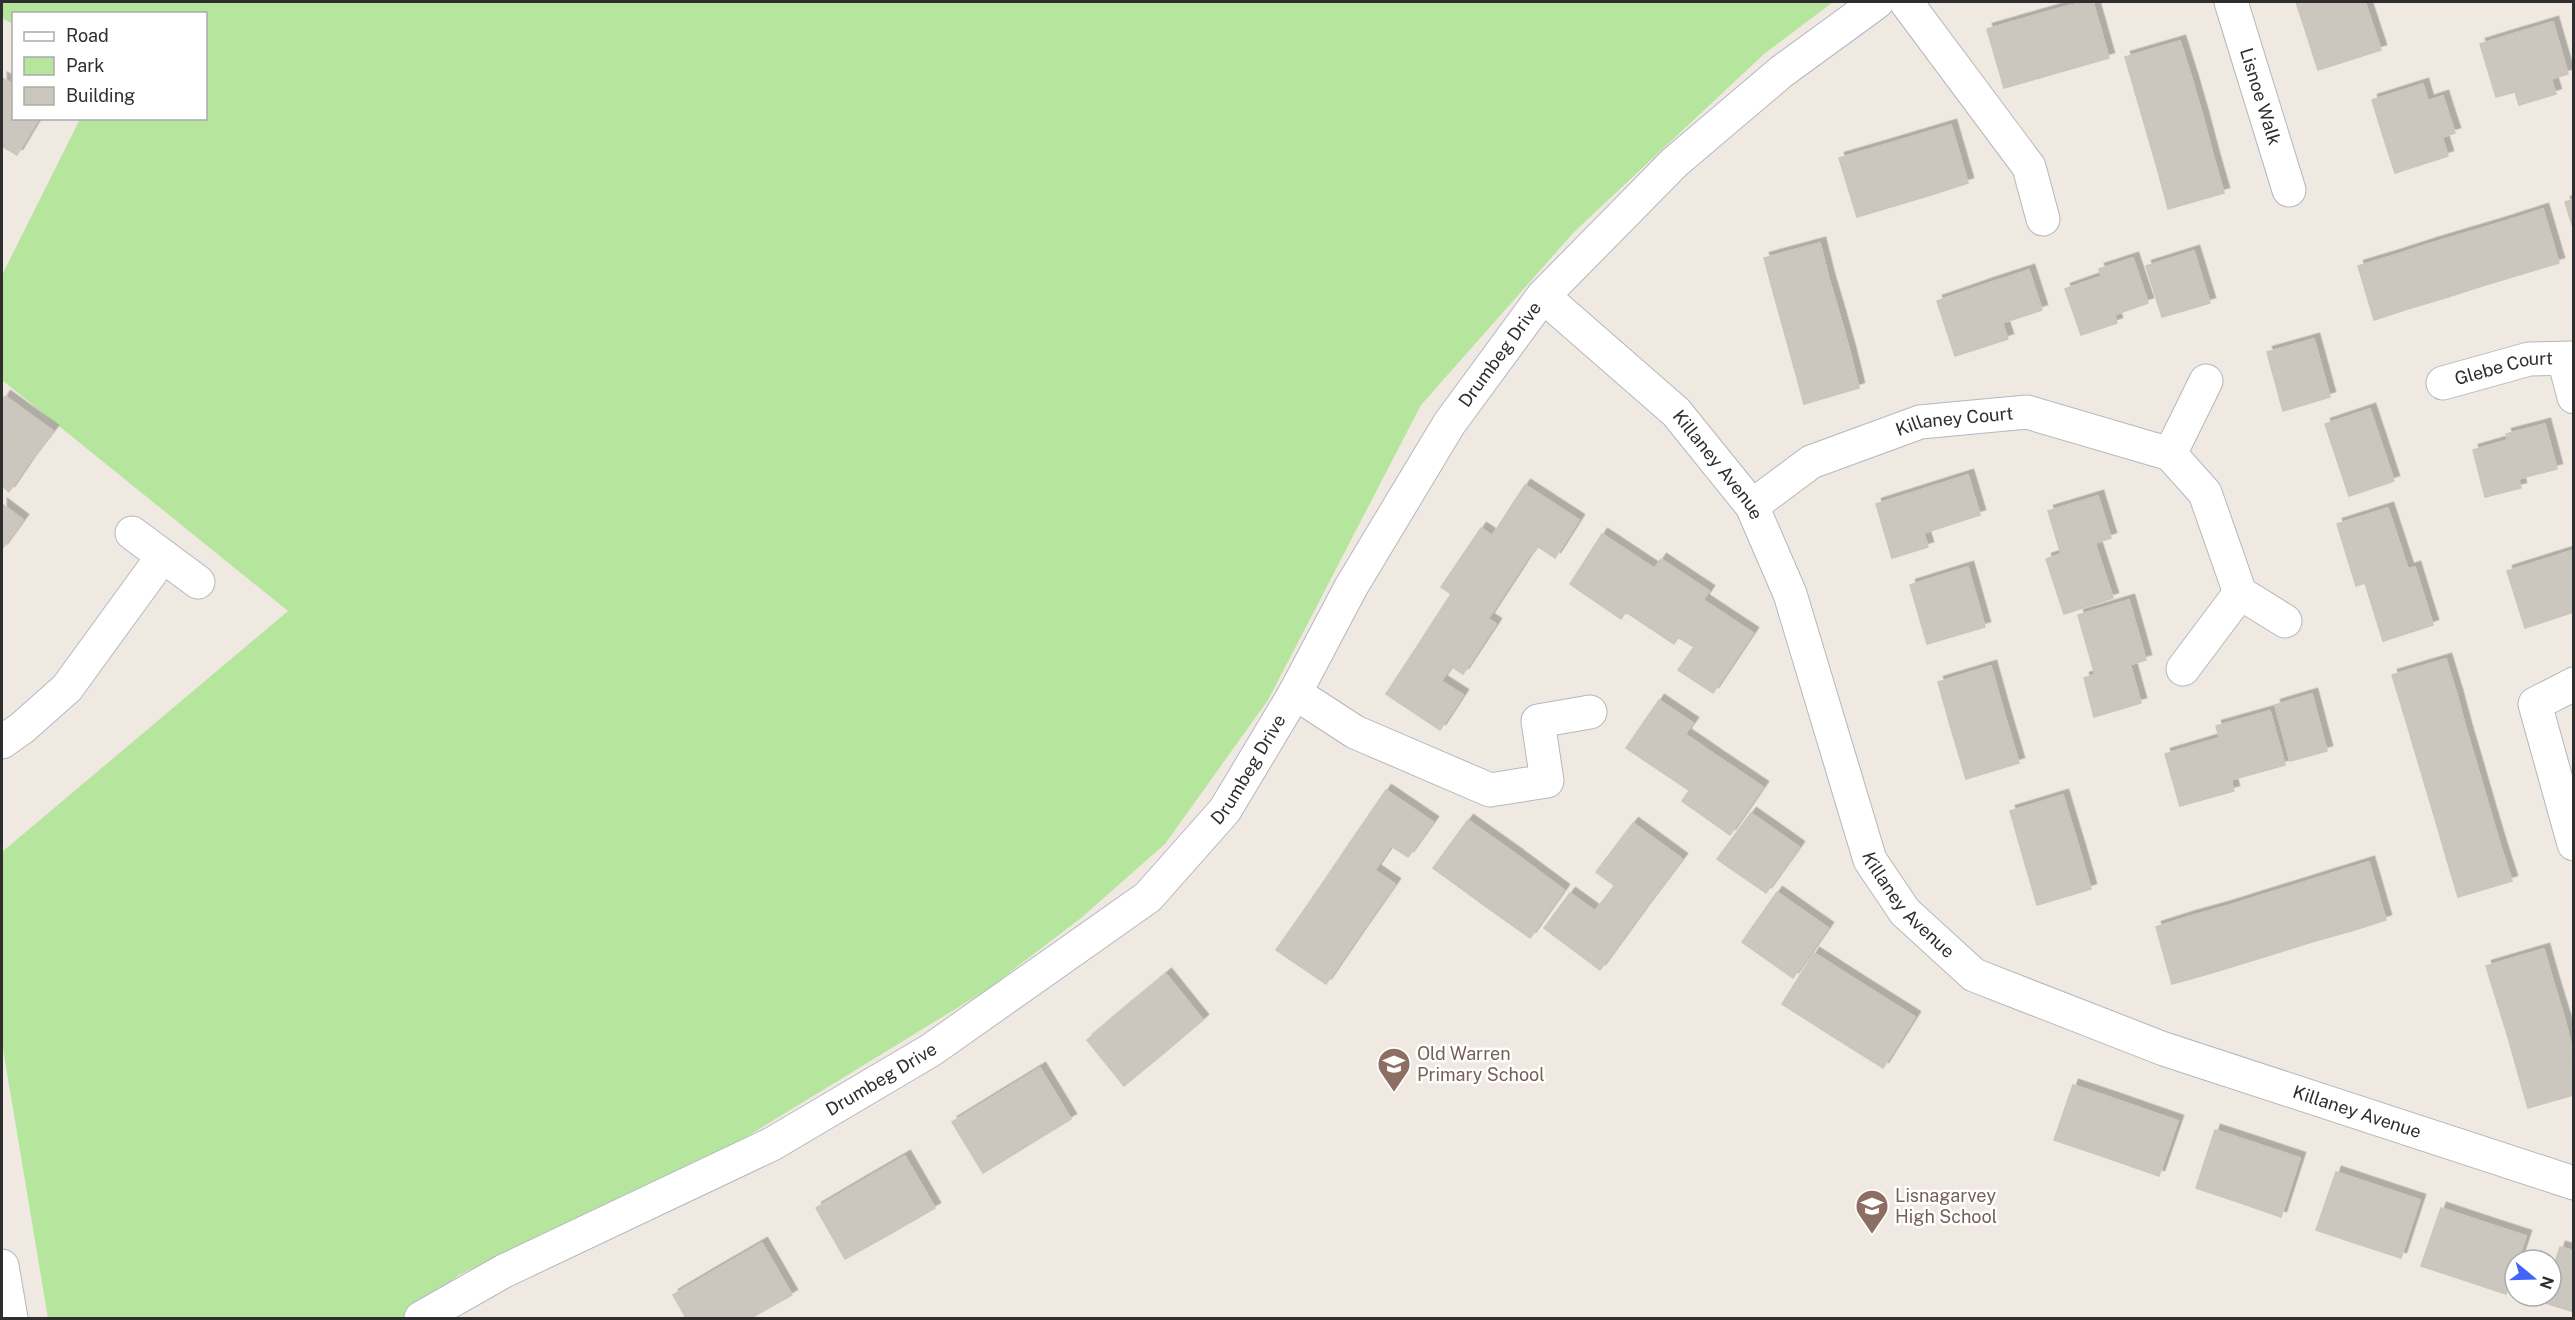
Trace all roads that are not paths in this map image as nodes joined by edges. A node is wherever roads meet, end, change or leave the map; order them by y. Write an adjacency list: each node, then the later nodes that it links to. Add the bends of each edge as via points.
1 (1877, 2): 6 (street, Drumbeg Drive, via 1780,72 1675,162)
2 (1906, 2): 5 (street, via 2029,167)
3 (2231, 2): 4 (street, Lisnoe Walk)
4 (2289, 190)
5 (2043, 219)
6 (1543, 296): 12 (street, Killaney Avenue, via 1676,412); 20 (street, Drumbeg Drive, via 1449,424 1351,587)
7 (2569, 359): 9 (street, Glebe Court, via 2529,359); 10 (street, Glebe Court)
8 (2206, 381): 11 (street)
9 (2443, 383)
10 (2574, 397)
11 (2170, 454): 12 (street, Killaney Court, via 2026,412 1920,422 1811,462); 16 (street, via 2205,493)
12 (1752, 506): 24 (street, Killaney Avenue, via 1790,594 1870,860 1905,912 1974,975 2164,1049)
13 (132, 533): 14 (street)
14 (163, 556): 15 (street); 22 (street, via 67,688)
15 (198, 582)
16 (2240, 593): 17 (street); 18 (street)
17 (2285, 621)
18 (2184, 669)
19 (2574, 684): 23 (street, via 2535,704)
20 (1295, 693): 21 (street, via 1355,732 1490,790 1547,781 1538,721); 27 (street, Drumbeg Drive, via 1225,810 1148,897 1126,913 931,1050 772,1144 504,1271)
21 (1590, 712)
22 (2, 742)
23 (2574, 844)
24 (2574, 1183)
25 (2, 1266): 26 (street)
26 (11, 1318)
27 (421, 1318)

